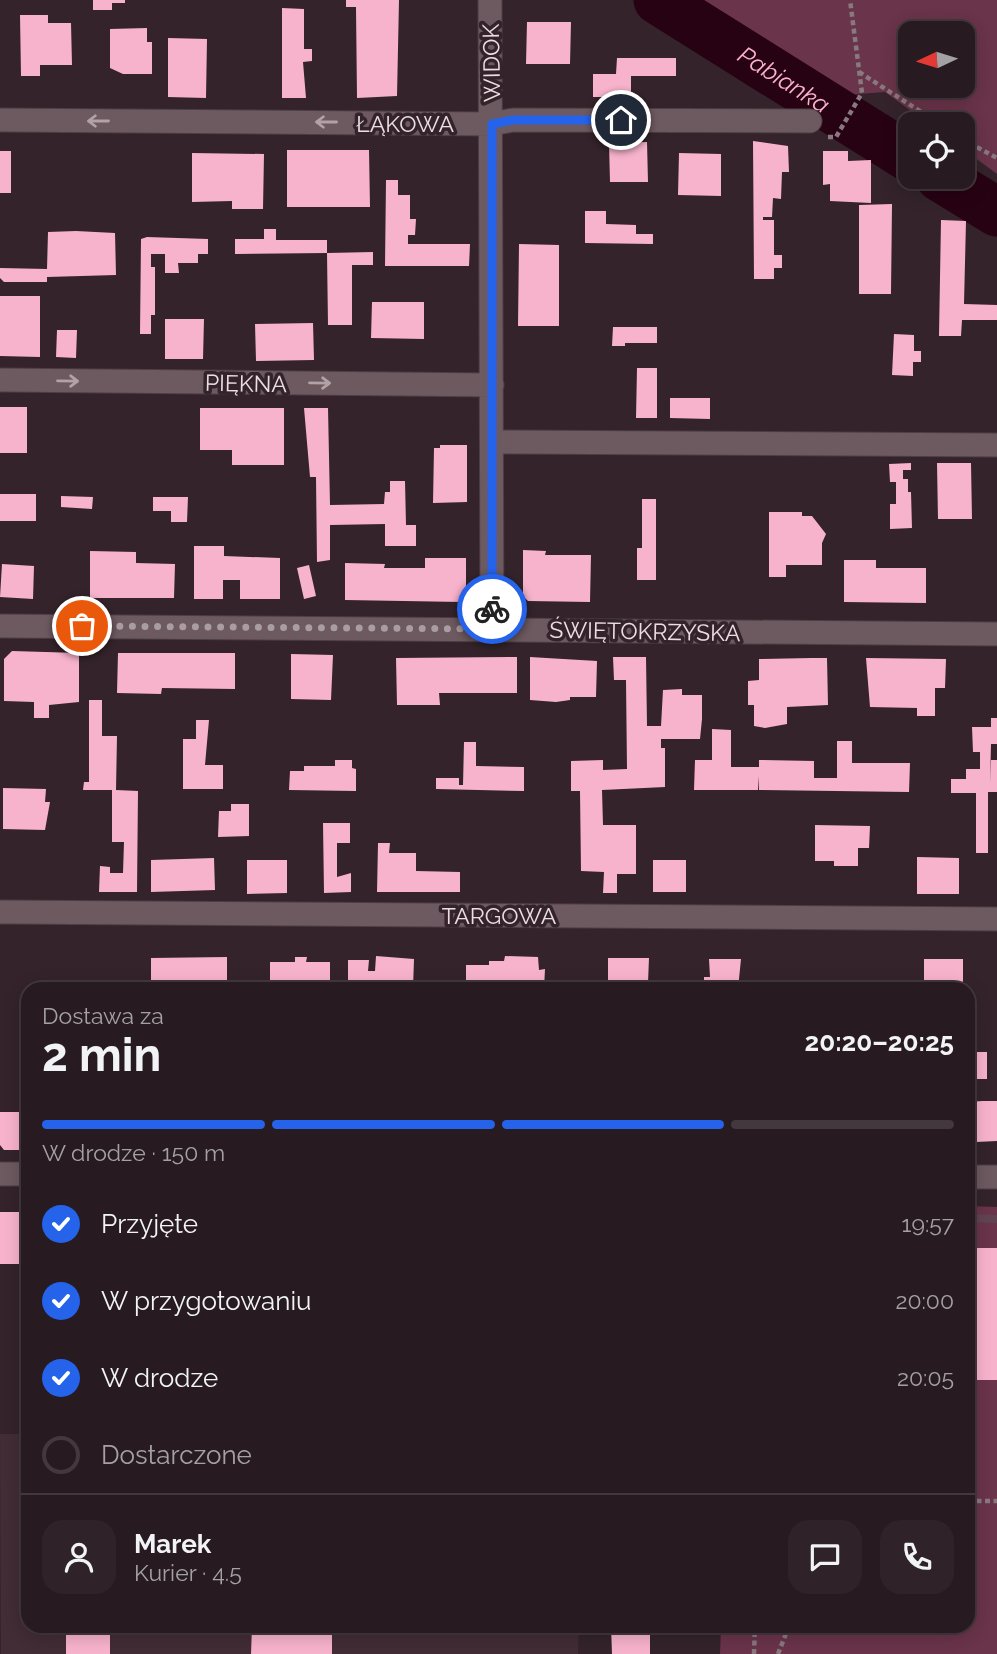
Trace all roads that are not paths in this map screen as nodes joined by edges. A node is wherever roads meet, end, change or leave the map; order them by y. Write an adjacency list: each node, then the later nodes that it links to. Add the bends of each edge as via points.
1 (490, 0): 4 (street, WIDOK)
2 (0, 120): 4 (street, ŁĄKOWA, one-way to 2)
3 (810, 121): 4 (street, ŁĄKOWA, via 513,120)
4 (492, 124): 6 (street, WIDOK)
5 (0, 380): 6 (street, PIĘKNA, one-way to 6)
6 (492, 385): 7 (street, WIDOK)
7 (492, 442): 8 (street); 10 (street, WIDOK)
8 (997, 445)
9 (0, 626): 10 (street, ŚWIĘTOKRZYSKA)
10 (492, 629): 11 (street, ŚWIĘTOKRZYSKA)
11 (997, 634)
12 (0, 912): 13 (street, TARGOWA)
13 (997, 919)
14 (0, 1174): 15 (street)
15 (21, 1174)
16 (975, 1177): 17 (street)
17 (997, 1177)

